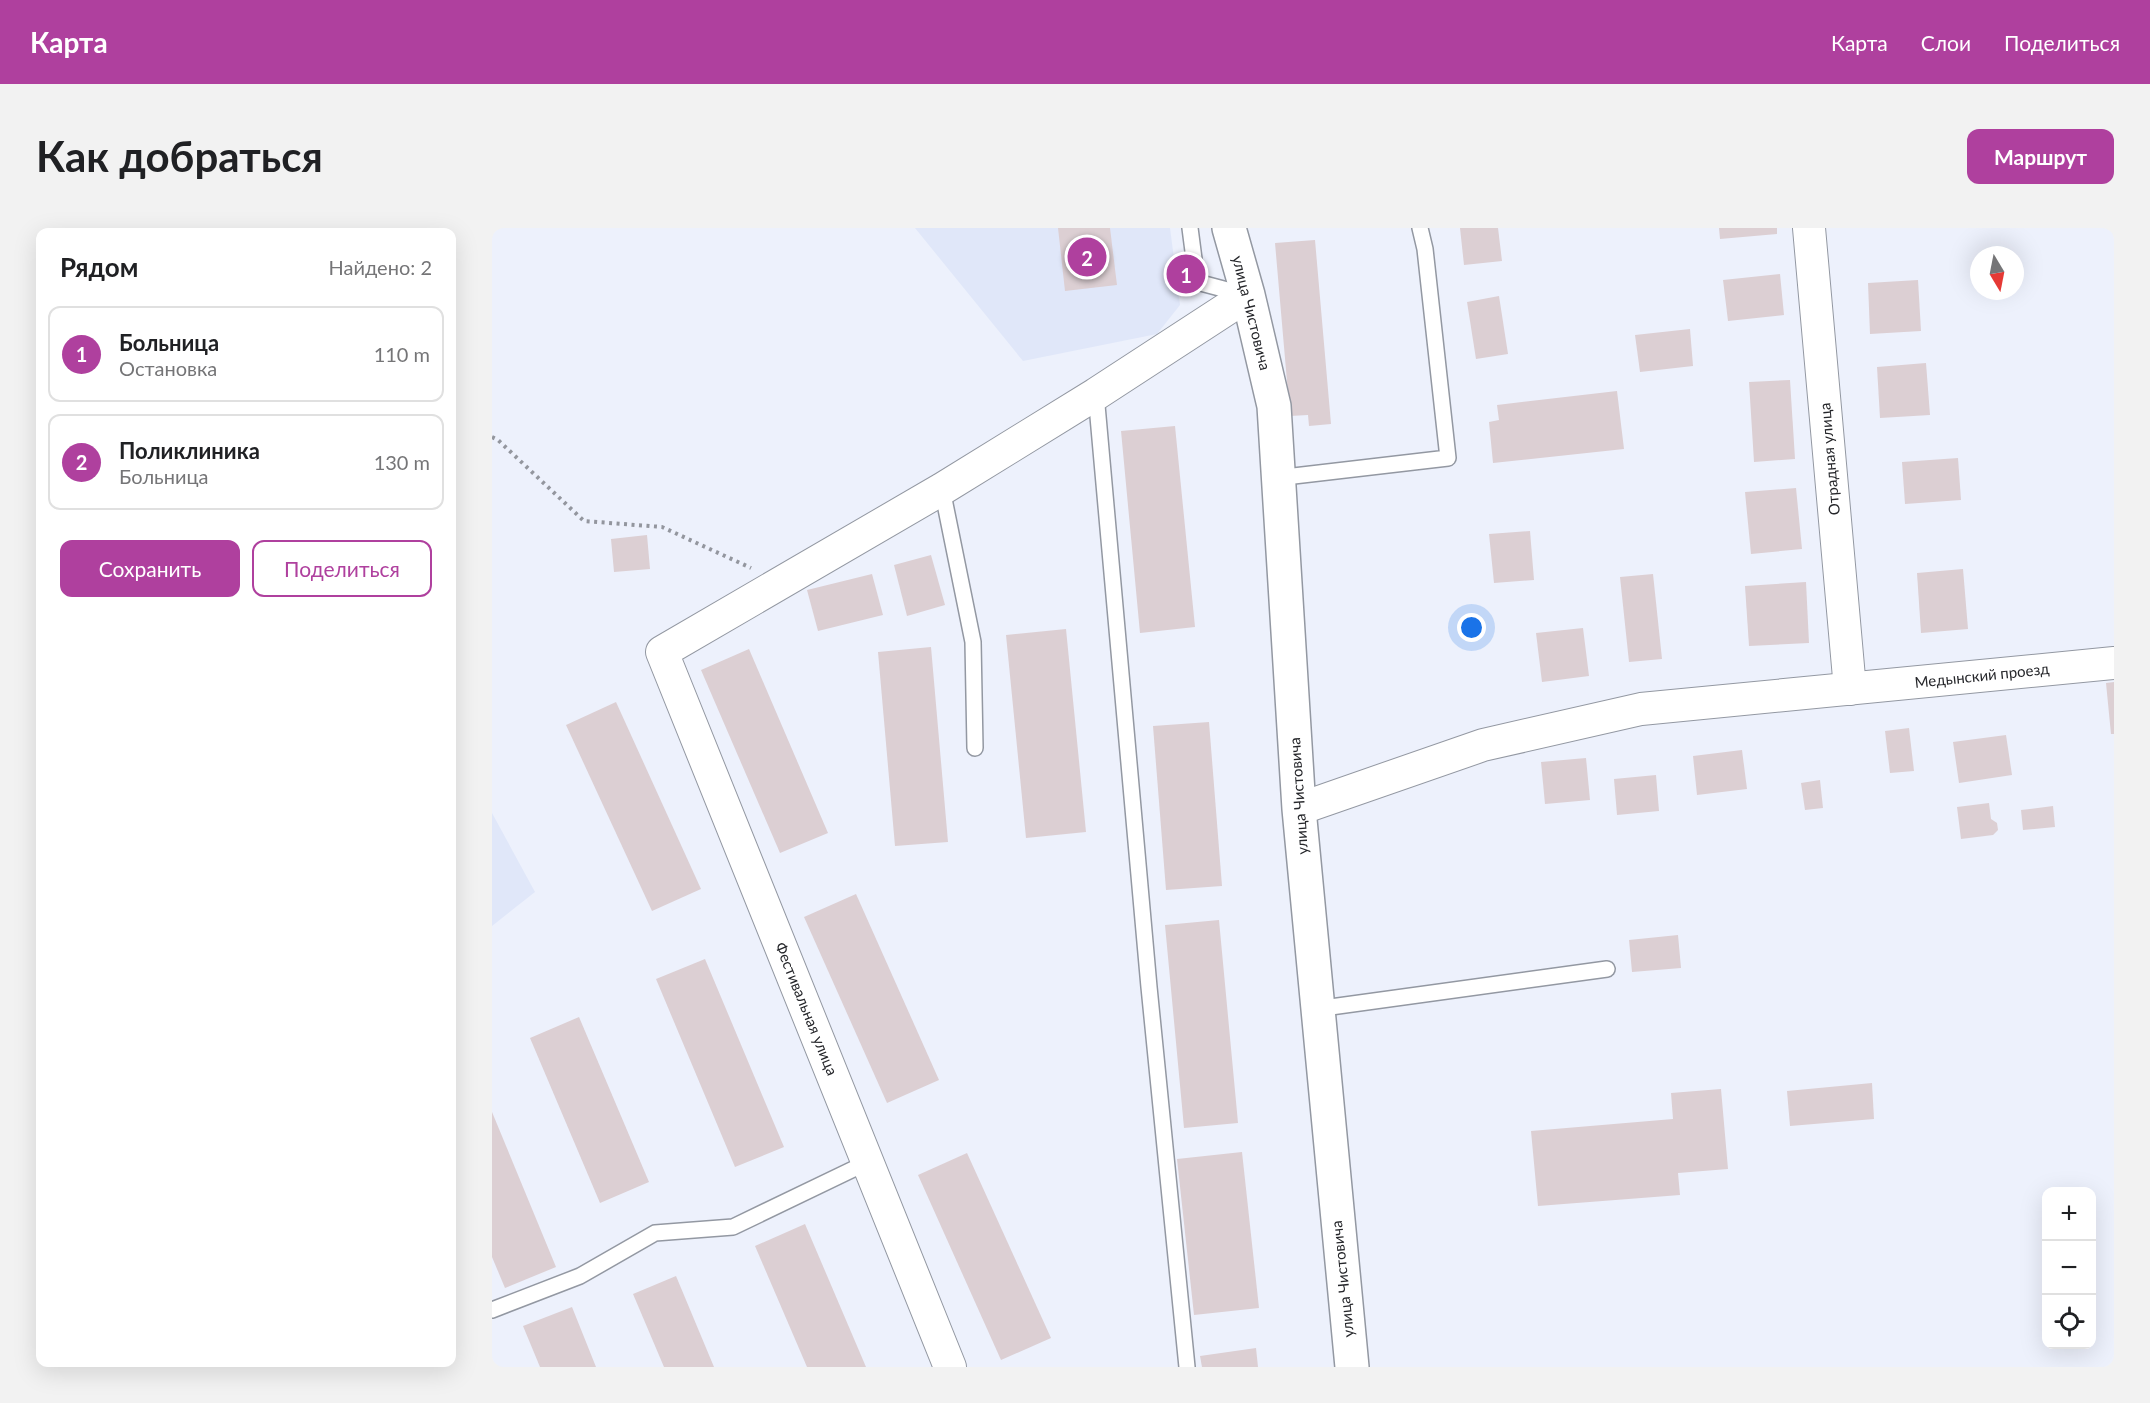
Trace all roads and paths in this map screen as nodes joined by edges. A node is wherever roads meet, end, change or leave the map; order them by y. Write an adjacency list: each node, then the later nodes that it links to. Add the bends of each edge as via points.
1 (1190, 228): 5 (lane, via 1197,282)
2 (1229, 228): 5 (street, улица Чистовича)
3 (1420, 228): 8 (lane, via 1448,458)
4 (1809, 228): 12 (street, Отрадная улица)
5 (1248, 295): 6 (street); 14 (street, улица Чистовича, via 1274,406)
6 (1095, 394): 9 (street); 20 (lane)
7 (492, 437): 10 (path, via 584,521 662,527)
8 (1286, 477)
9 (942, 489): 10 (street); 13 (lane, via 973,642)
10 (782, 582): 17 (street, Фестивальная улица, via 662,652)
11 (2114, 663): 12 (street, Медынский проезд)
12 (1850, 689): 14 (street, Медынский проезд, via 1641,709 1483,745)
13 (975, 748)
14 (1299, 809): 16 (street, улица Чистовича)
15 (1607, 969): 16 (lane)
16 (1316, 1009): 21 (street, улица Чистовича)
17 (868, 1162): 18 (lane, via 733,1227 655,1233 580,1276); 19 (street, Фестивальная улица)
18 (492, 1310)
19 (950, 1367)
20 (1187, 1367)
21 (1352, 1367)

